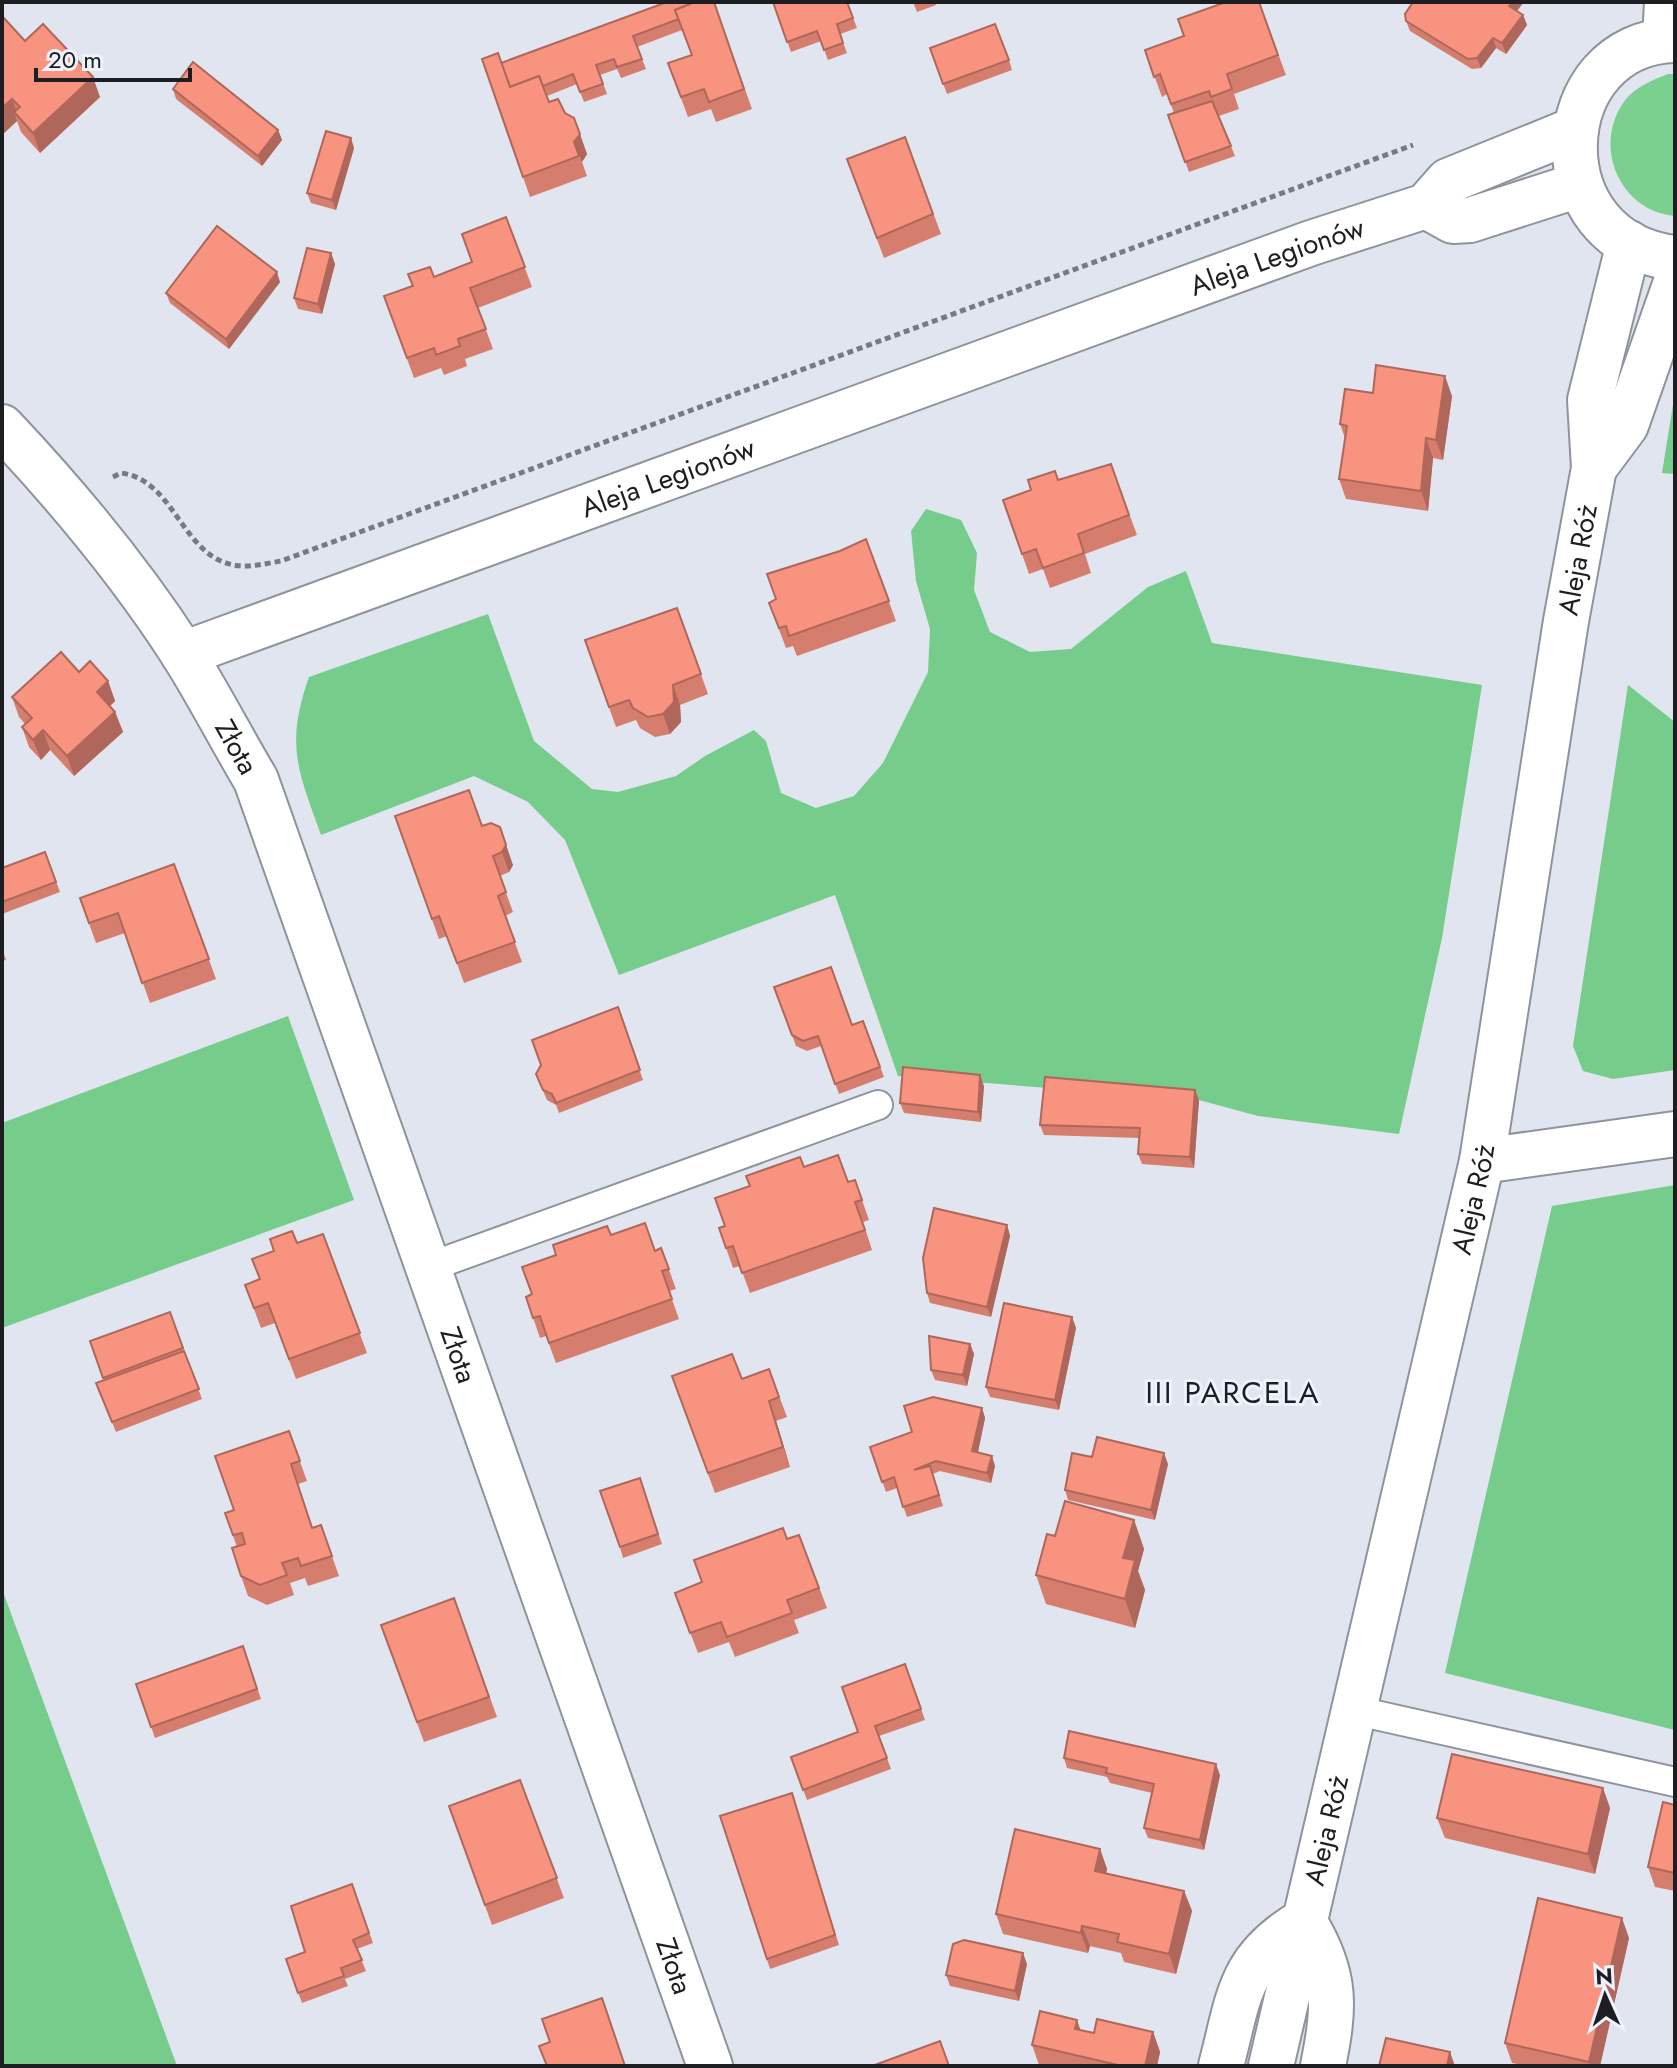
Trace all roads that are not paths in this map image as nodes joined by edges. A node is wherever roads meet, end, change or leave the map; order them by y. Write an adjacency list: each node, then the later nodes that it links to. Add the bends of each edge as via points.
1 (1669, 27): 2 (street, via 1613,63 1593,84)
2 (1576, 129): 3 (street); 4 (street, Aleja Legionów, via 1448,181)
3 (1579, 185): 4 (street, via 1470,220 1453,221); 5 (street, via 1598,219)
4 (1426, 206): 10 (street, Aleja Legionów, via 1311,243)
5 (1629, 243): 6 (street); 9 (street, Aleja Róż, via 1590,400)
6 (1675, 258)
7 (1675, 285): 9 (street, Aleja Róż, via 1626,425)
8 (2, 427): 10 (street, via 76,505)
9 (1594, 468): 13 (street, Aleja Róż)
10 (183, 654): 14 (street, Złota, via 256,780)
11 (878, 1105): 14 (lane)
12 (1675, 1134): 13 (street)
13 (1482, 1161): 15 (street, Aleja Róż)
14 (429, 1267): 18 (street, Złota)
15 (1353, 1710): 16 (lane); 17 (street, Aleja Róż)
16 (1675, 1782)
17 (1304, 1921): 19 (street, Aleja Róż, via 1275,1938 1246,1975); 20 (street, Aleja Róż); 21 (street, Aleja Róż, via 1320,1946 1331,1984 1334,2012)
18 (710, 2066)
19 (1221, 2066)
20 (1271, 2066)
21 (1323, 2066)

